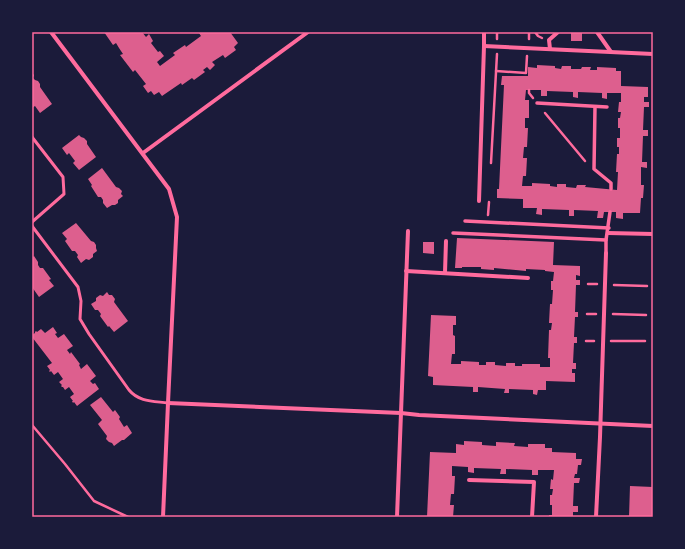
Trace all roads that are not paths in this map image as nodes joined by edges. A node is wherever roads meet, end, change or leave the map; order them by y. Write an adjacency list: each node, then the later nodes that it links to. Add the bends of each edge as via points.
1 (51, 32): 14 (street)
2 (308, 32): 14 (street)
3 (484, 32): 6 (street)
4 (558, 32): 7 (street, via 549,40)
5 (597, 32): 8 (street)
6 (484, 46): 7 (street); 16 (street)
7 (550, 49): 8 (street)
8 (611, 52): 9 (street)
9 (653, 54)
10 (537, 103): 11 (street)
11 (595, 106): 12 (street); 15 (street, via 594,169 611,183)
12 (607, 107)
13 (32, 137): 18 (lane, via 63,178 64,194)
14 (143, 154): 32 (street, via 169,189 177,217)
15 (611, 190)
16 (479, 202)
17 (610, 212): 21 (street)
18 (32, 222)
19 (465, 222): 21 (street)
20 (32, 226): 32 (lane, via 78,287 81,301 80,319 129,390 143,400)
21 (609, 228): 24 (street)
22 (408, 231): 29 (street)
23 (453, 233): 26 (street)
24 (608, 233): 25 (street); 26 (street)
25 (653, 234)
26 (606, 240): 28 (street)
27 (446, 241): 30 (street)
28 (606, 253): 34 (street)
29 (406, 271): 30 (street); 33 (street)
30 (445, 273): 31 (street)
31 (528, 278)
32 (168, 403): 33 (street); 37 (street)
33 (401, 413): 34 (street); 38 (street)
34 (600, 423): 35 (street); 40 (street)
35 (653, 426)
36 (469, 480): 39 (street, via 534,482)
37 (163, 517)
38 (396, 517)
39 (532, 517)
40 (596, 517)

